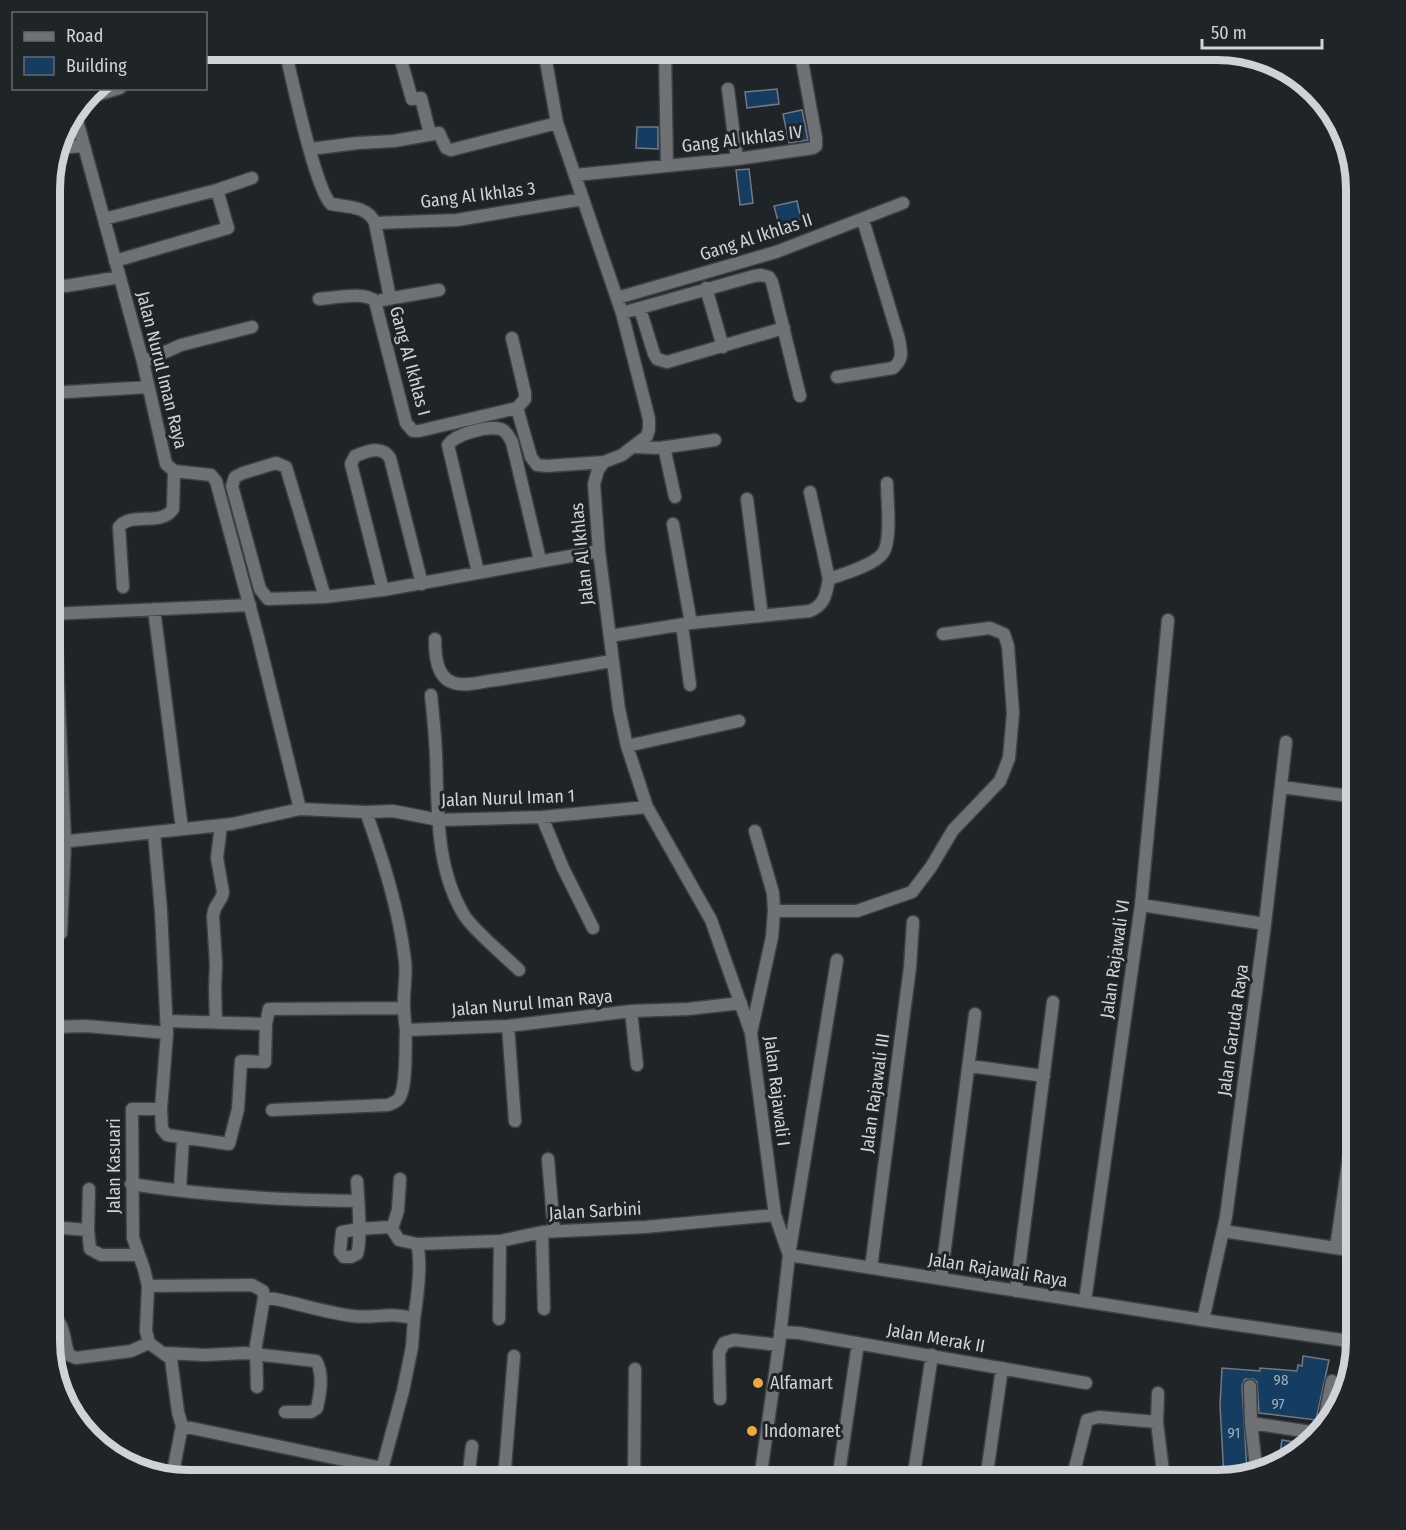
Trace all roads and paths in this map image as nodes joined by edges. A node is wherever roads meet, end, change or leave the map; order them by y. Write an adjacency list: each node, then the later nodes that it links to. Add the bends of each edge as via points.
1 (288, 60): 12 (street)
2 (401, 60): 9 (street, via 412,99 421,98)
3 (546, 60): 7 (street)
4 (665, 60): 14 (street)
5 (802, 60): 13 (street, Gang Al Ikhlas IV, via 816,146)
6 (728, 89): 13 (street)
7 (557, 123): 9 (street, via 451,150 446,148 441,134); 15 (street)
8 (78, 124): 10 (street, Jalan Nurul Iman Raya)
9 (430, 134): 12 (street)
10 (83, 146): 11 (street); 20 (street, Jalan Nurul Iman Raya)
11 (67, 147)
12 (310, 149): 22 (street, via 326,200 363,210)
13 (737, 159): 14 (street, Gang Al Ikhlas IV)
14 (667, 166): 15 (street, Gang Al Ikhlas IV)
15 (575, 175): 18 (street)
16 (252, 178): 17 (street)
17 (217, 190): 20 (street); 23 (street, via 228,228)
18 (583, 199): 22 (street, Gang Al Ikhlas 3, via 458,220); 29 (street)
19 (903, 203): 21 (street, Gang Al Ikhlas II)
20 (104, 219): 23 (street, Jalan Nurul Iman Raya)
21 (863, 220): 29 (street, Gang Al Ikhlas II, via 776,252); 39 (street, via 902,356 893,368)
22 (375, 223): 28 (street)
23 (115, 261): 24 (street, Jalan Nurul Iman Raya)
24 (120, 277): 25 (street); 38 (street, Jalan Nurul Iman Raya)
25 (60, 285)
26 (706, 288): 32 (street); 35 (street, via 761,275 769,277); 37 (street)
27 (439, 290): 28 (street)
28 (390, 298): 31 (street)
29 (617, 298): 33 (street)
30 (319, 299): 31 (street, Gang Al Ikhlas I, via 364,295)
31 (375, 301): 43 (street, Gang Al Ikhlas I, via 409,429 419,431)
32 (640, 309): 33 (street); 37 (street, via 654,354 661,361)
33 (622, 314): 45 (street, via 650,429)
34 (252, 327): 38 (street, via 181,345)
35 (784, 328): 37 (street); 42 (street)
36 (512, 338): 43 (street, via 525,393)
37 (723, 347)
38 (143, 362): 40 (street, Jalan Nurul Iman Raya)
39 (837, 377)
40 (148, 387): 41 (street); 48 (street, Jalan Nurul Iman Raya, via 164,458)
41 (60, 392)
42 (800, 396)
43 (517, 408): 47 (street, via 531,458 537,465)
44 (715, 440): 46 (street)
45 (635, 447): 46 (street); 47 (street)
46 (664, 447): 51 (street)
47 (604, 462): 54 (street, Jalan Al Ikhlas, via 594,484)
48 (174, 471): 59 (street, via 171,513 161,518 124,522 119,527); 62 (street, Jalan Nurul Iman Raya, via 214,478)
49 (887, 483): 57 (street, via 884,552 877,559)
50 (810, 492): 57 (street)
51 (675, 497)
52 (747, 500): 65 (street)
53 (673, 524): 67 (street)
54 (599, 551): 55 (street); 69 (street, Jalan Al Ikhlas)
55 (540, 560): 56 (street); 56 (street, via 512,442 507,433 492,428 467,433 448,445)
56 (478, 572): 58 (street)
57 (829, 579): 65 (street, via 825,599 816,608)
58 (422, 584): 60 (street); 60 (street, via 390,458 378,449 355,456 351,464)
59 (123, 587)
60 (383, 590): 61 (street)
61 (325, 597): 61 (street, via 276,600 263,595 233,491 233,480 239,475 276,464 286,468)
62 (250, 605): 63 (street); 81 (street, Jalan Nurul Iman Raya)
63 (154, 609): 64 (street); 86 (street)
64 (60, 614)
65 (762, 616): 67 (street)
66 (1168, 620): 91 (street, Jalan Rajawali VI)
67 (687, 624): 69 (street); 72 (street)
68 (943, 634): 92 (street, via 990,628 1004,634 1013,713 1009,758 1000,781 952,830 912,892 857,911)
69 (610, 636): 71 (street, Jalan Al Ikhlas)
70 (435, 639): 71 (street, via 439,668 454,683)
71 (612, 662): 77 (street, Jalan Al Ikhlas)
72 (690, 685)
73 (431, 695): 84 (street)
74 (739, 721): 77 (street)
75 (60, 728): 90 (street)
76 (1286, 742): 78 (street, Jalan Garuda Raya)
77 (627, 746): 80 (street, Jalan Al Ikhlas)
78 (1282, 787): 79 (street); 94 (street, Jalan Garuda Raya)
79 (1346, 797)
80 (647, 807): 83 (street, Jalan Nurul Iman 1); 100 (street, Jalan Al Ikhlas, via 711,920)
81 (300, 809): 82 (street, Jalan Nurul Iman 1); 85 (street, Jalan Nurul Iman 1)
82 (366, 812): 84 (street, Jalan Nurul Iman 1, via 393,811); 101 (street, via 383,861 403,945)
83 (542, 817): 84 (street, Jalan Nurul Iman 1); 95 (street)
84 (439, 820): 98 (street, via 451,890 465,918)
85 (222, 825): 86 (street, Jalan Nurul Iman 1); 104 (street, via 217,858 223,897 213,916)
86 (182, 829): 88 (street, Jalan Nurul Iman 1)
87 (755, 831): 92 (street, Jalan Rajawali I, via 771,885)
88 (154, 832): 90 (street, Jalan Nurul Iman 1); 108 (street)
89 (60, 842): 90 (street, Jalan Nurul Iman 1)
90 (65, 842): 96 (street)
91 (1141, 905): 94 (street); 143 (street, Jalan Rajawali VI)
92 (774, 911): 110 (street, Jalan Rajawali I)
93 (913, 922): 138 (street, Jalan Rajawali III)
94 (1265, 924): 131 (street, Jalan Garuda Raya)
95 (593, 928)
96 (61, 933)
97 (837, 960): 137 (street)
98 (519, 970)
99 (1053, 1002): 113 (street)
100 (741, 1004): 102 (street, Jalan Nurul Iman Raya); 110 (street, Jalan Al Ikhlas)
101 (404, 1008): 105 (street, via 272,1008); 109 (street)
102 (631, 1011): 106 (street, Jalan Nurul Iman Raya); 111 (street)
103 (975, 1014): 112 (street)
104 (216, 1022): 105 (street); 108 (street)
105 (266, 1024): 117 (street, via 265,1062 241,1061 238,1109 229,1144)
106 (508, 1026): 109 (street, Jalan Nurul Iman Raya); 116 (street)
107 (60, 1027): 108 (street)
108 (167, 1027): 114 (street)
109 (406, 1030): 115 (street, via 405,1072 400,1098 395,1102)
110 (751, 1033): 126 (street, Jalan Rajawali I)
111 (637, 1065)
112 (970, 1066): 113 (street); 139 (street)
113 (1044, 1076): 141 (street)
114 (162, 1109): 117 (street, via 164,1133); 122 (street, Jalan Kasuari, via 132,1109)
115 (272, 1110)
116 (515, 1121)
117 (183, 1138): 124 (street)
118 (548, 1159): 130 (street)
119 (1346, 1178): 134 (street)
120 (400, 1179): 128 (street)
121 (357, 1181): 125 (street)
122 (131, 1184): 124 (street); 136 (street, Jalan Kasuari, via 133,1239)
123 (89, 1189): 129 (street)
124 (180, 1189): 125 (street, via 300,1201)
125 (358, 1201): 128 (street, via 358,1229)
126 (775, 1215): 130 (street, Jalan Sarbini); 137 (street, Jalan Rajawali I)
127 (60, 1228): 129 (street)
128 (392, 1229): 133 (street, via 399,1240)
129 (88, 1230): 136 (street, via 90,1249 95,1253)
130 (548, 1232): 132 (street, Jalan Sarbini); 144 (street)
131 (1223, 1232): 134 (street); 147 (street, Jalan Garuda Raya)
132 (500, 1240): 133 (street, Jalan Sarbini); 146 (street)
133 (417, 1244): 145 (street)
134 (1336, 1248): 135 (street)
135 (1346, 1250)
136 (138, 1255): 140 (street, Jalan Kasuari)
137 (789, 1255): 138 (street, Jalan Rajawali Raya); 149 (street)
138 (871, 1268): 139 (street, Jalan Rajawali Raya)
139 (941, 1279): 141 (street, Jalan Rajawali Raya)
140 (148, 1286): 142 (street, via 252,1285 263,1291); 151 (street, Jalan Kasuari)
141 (1016, 1291): 143 (street, Jalan Rajawali Raya)
142 (264, 1298): 145 (street, via 353,1316); 154 (street)
143 (1085, 1302): 147 (street, Jalan Rajawali Raya)
144 (544, 1309)
145 (414, 1319): 173 (street, via 404,1391)
146 (499, 1319)
147 (1203, 1320): 150 (street, Jalan Rajawali Raya)
148 (60, 1322): 151 (street, via 64,1344 69,1355 76,1358 131,1351)
149 (779, 1339): 152 (street, Jalan Merak II, via 799,1333); 164 (street, Jalan Merak II, via 724,1343 719,1353); 178 (street)
150 (1346, 1341)
151 (149, 1342): 153 (street)
152 (858, 1343): 155 (street, Jalan Merak II); 179 (street)
153 (164, 1353): 154 (street); 169 (street, via 171,1359)
154 (256, 1354): 162 (street); 166 (street, via 309,1359 319,1366 317,1408 311,1412)
155 (932, 1355): 157 (street, Jalan Merak II); 180 (street)
156 (514, 1356): 176 (street)
157 (1002, 1368): 160 (street, Jalan Merak II); 181 (street)
158 (635, 1369): 177 (street)
159 (1332, 1381): 165 (street)
160 (1086, 1383)
161 (1250, 1386): 168 (street)
162 (257, 1387)
163 (1158, 1393): 167 (street)
164 (720, 1399)
165 (1326, 1410)
166 (285, 1412)
167 (1157, 1422): 182 (street, via 1099,1417 1087,1420); 183 (street)
168 (1251, 1423): 170 (street); 172 (street)
169 (182, 1426): 173 (street); 174 (street)
170 (1309, 1431)
171 (472, 1446): 175 (street)
172 (1256, 1464)
173 (382, 1468)
174 (174, 1469)
175 (469, 1470)
176 (505, 1470)
177 (634, 1470)
178 (761, 1470)
179 (839, 1470)
180 (915, 1470)
181 (987, 1470)
182 (1075, 1470)
183 (1163, 1470)

